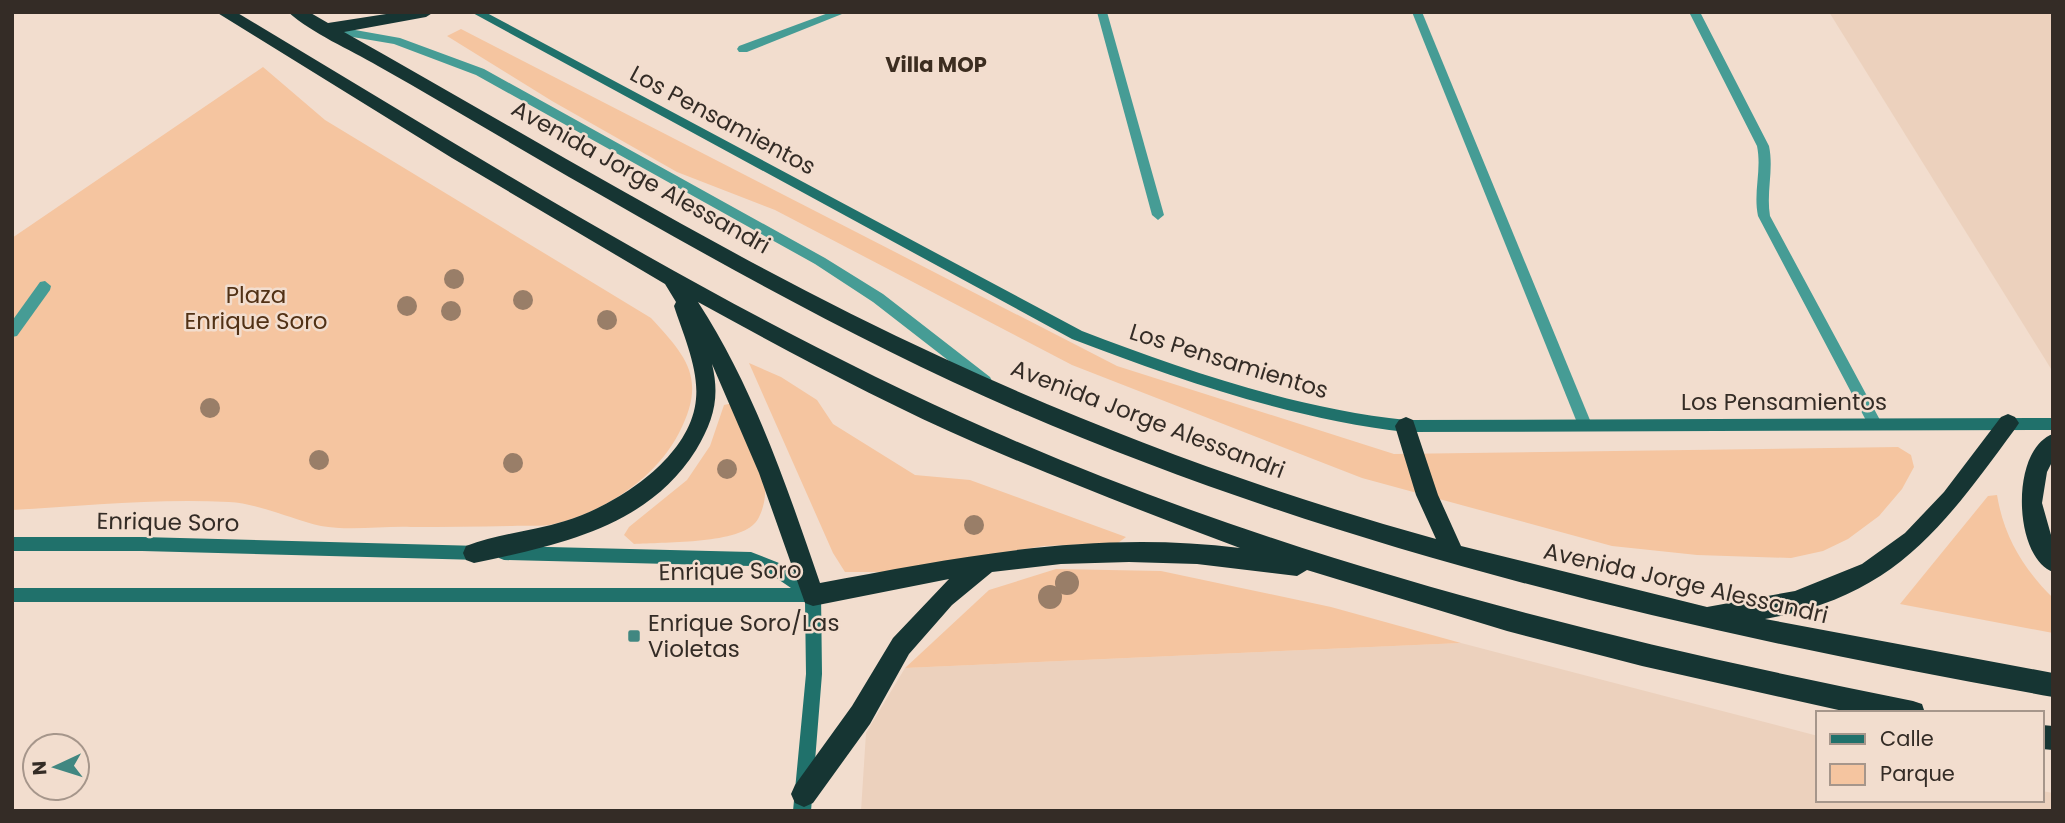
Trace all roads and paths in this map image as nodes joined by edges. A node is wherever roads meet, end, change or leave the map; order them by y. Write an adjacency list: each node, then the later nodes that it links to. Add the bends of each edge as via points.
1 (224, 12): 12 (highway)
2 (296, 12): 9 (highway, Avenida Jorge Alessandri)
3 (426, 12): 9 (highway)
4 (476, 12): 20 (street, Los Pensamientos, via 1077,335 1277,401 1355,421)
5 (842, 12): 10 (street)
6 (1101, 12): 11 (street)
7 (1417, 12): 19 (street)
8 (1694, 12): 16 (street, via 1763,146 1767,161 1760,200 1764,216)
9 (326, 29): 15 (highway, Avenida Jorge Alessandri, via 731,261); 15 (street, via 396,41 480,72 820,261 878,298)
10 (743, 48)
11 (1158, 215)
12 (672, 279): 23 (highway, via 706,377 707,399 701,420 673,467 631,505 611,515 557,534); 27 (highway, via 858,378 948,420 1141,501); 29 (highway, via 729,372 774,480)
13 (45, 286): 14 (street)
14 (12, 332)
15 (1000, 393): 24 (highway, Avenida Jorge Alessandri, via 1205,475)
16 (1875, 424): 17 (street, Los Pensamientos); 19 (street, Los Pensamientos)
17 (2008, 424): 18 (street, Los Pensamientos); 30 (highway, via 1939,512 1884,563 1848,583 1800,600 1732,613)
18 (2053, 424)
19 (1584, 425): 20 (street, Los Pensamientos)
20 (1406, 426): 24 (highway, via 1427,495)
21 (2053, 443): 25 (highway, via 2036,470 2030,512 2036,536)
22 (12, 544): 23 (street, Enrique Soro)
23 (474, 553): 29 (street, Enrique Soro, via 751,559 774,568)
24 (1454, 555): 30 (highway, Avenida Jorge Alessandri)
25 (2053, 562)
26 (986, 564): 27 (highway, via 1027,557 1133,553 1278,562); 29 (highway); 33 (highway, via 944,597 901,646)
27 (1351, 575): 32 (highway, via 1660,659)
28 (12, 595): 29 (street, Enrique Soro)
29 (813, 595): 33 (street, via 814,674)
30 (1688, 615): 31 (highway, Avenida Jorge Alessandri)
31 (2053, 685)
32 (1904, 711)
33 (803, 803)

